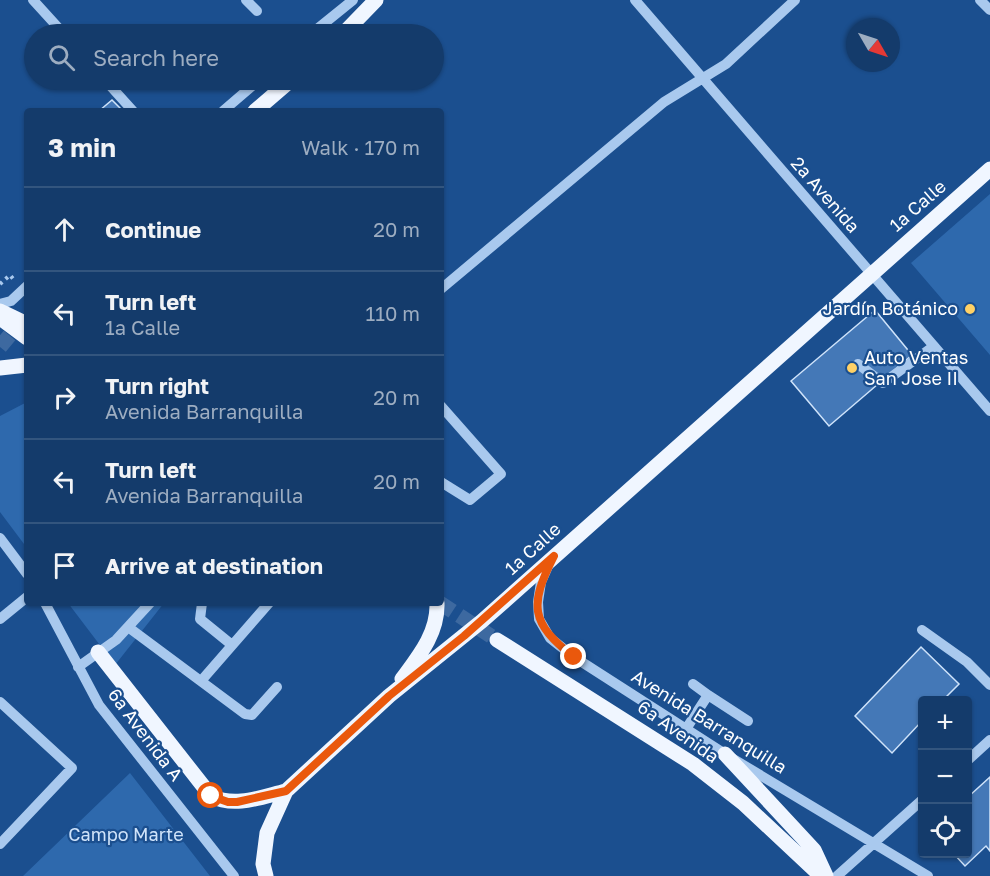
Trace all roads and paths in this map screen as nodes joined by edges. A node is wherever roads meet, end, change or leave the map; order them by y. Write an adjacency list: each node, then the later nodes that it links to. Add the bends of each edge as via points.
1 (33, 0): 11 (street)
2 (246, 0): 10 (street)
3 (353, 0): 8 (street)
4 (376, 0): 13 (main road)
5 (634, 0): 14 (street, 2a Avenida)
6 (980, 0): 9 (street)
7 (790, 2): 14 (street, via 726,64)
8 (340, 3): 12 (street)
9 (990, 10)
10 (257, 11)
11 (55, 24)
12 (320, 24)
13 (353, 24)
14 (702, 79): 22 (street, 2a Avenida); 25 (street, via 664,102)
15 (114, 90): 18 (street)
16 (247, 90): 19 (street)
17 (279, 90): 20 (main road)
18 (130, 108)
19 (226, 108)
20 (258, 108)
21 (990, 168): 22 (main road, 1ª Calle)
22 (871, 273): 32 (street, 2a Avenida); 40 (main road, 1a Calle)
23 (10, 275): 24 (path)
24 (0, 284)
25 (444, 285)
26 (24, 289): 27 (street, via 11,301)
27 (0, 304)
28 (0, 311): 30 (main road)
29 (0, 318): 31 (main road)
30 (24, 323)
31 (24, 336)
32 (934, 346): 33 (street, via 888,382 882,383); 37 (street, 2a Avenida)
33 (858, 364)
34 (24, 365): 35 (main road)
35 (0, 368)
36 (444, 409): 38 (street, via 501,474 470,500)
37 (990, 411)
38 (444, 484)
39 (0, 538): 41 (street)
40 (554, 556): 60 (main road, 1a Calle); 63 (street, Avenida Barranquilla, via 541,582 538,602 539,619 550,638)
41 (24, 570)
42 (24, 599): 48 (street)
43 (47, 606): 54 (street, 6a Avenida A)
44 (147, 606): 49 (street)
45 (202, 606): 52 (street, via 200,619)
46 (266, 606): 52 (street)
47 (437, 606): 60 (main road, via 437,619 428,641)
48 (0, 619)
49 (128, 627): 53 (street); 55 (street)
50 (922, 630): 57 (street, via 967,662)
51 (497, 640): 73 (main road, 6a Avenida, via 693,764)
52 (232, 645): 55 (street)
53 (98, 652): 54 (street); 67 (main road, via 211,796 237,802)
54 (78, 666): 71 (street, 6a Avenida A, via 99,705)
55 (201, 681): 58 (street, via 245,714 252,715)
56 (693, 684): 59 (street)
57 (990, 685)
58 (277, 687)
59 (708, 695): 62 (street); 63 (street)
60 (389, 696): 67 (main road, 1a Calle)
61 (0, 702): 70 (street, via 72,768)
62 (748, 721)
63 (686, 729): 65 (street, Avenida Barranquilla)
64 (990, 740): 66 (street)
65 (725, 754): 69 (street, Avenida Barranquilla); 73 (main road, via 814,850)
66 (972, 756)
67 (286, 791): 72 (main road, 1a Calle, via 267,833 263,857)
68 (918, 804): 69 (street)
69 (875, 842): 74 (street); 75 (street, Avenida Barranquilla)
70 (0, 844)
71 (234, 876)
72 (266, 876)
73 (824, 876)
74 (837, 876)
75 (928, 876)

